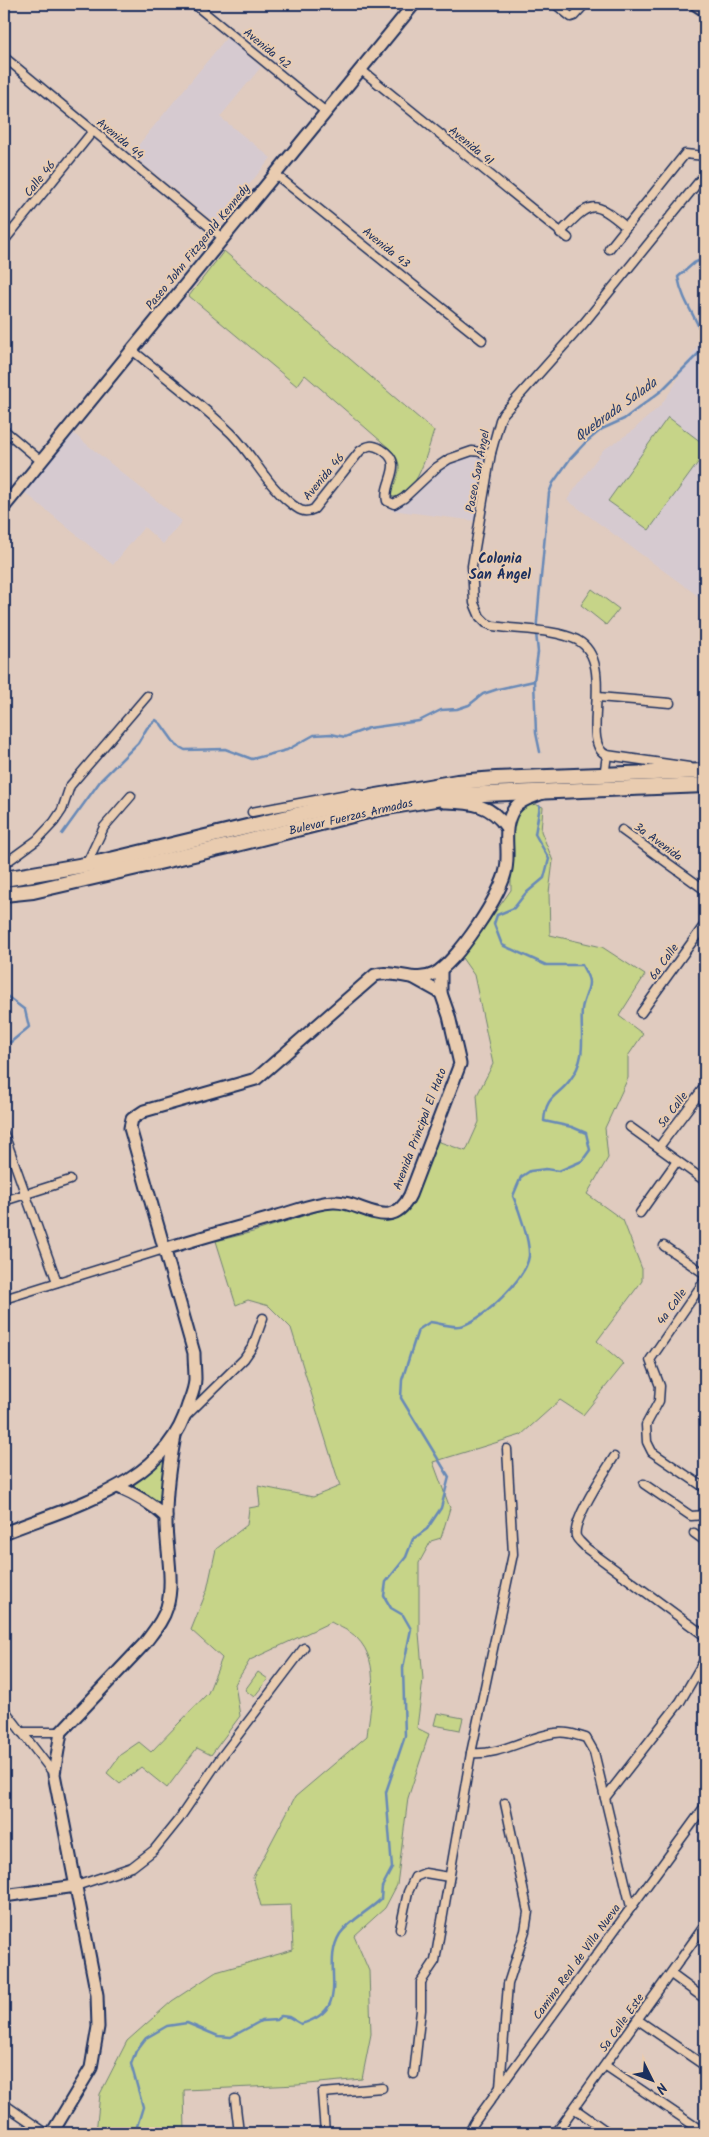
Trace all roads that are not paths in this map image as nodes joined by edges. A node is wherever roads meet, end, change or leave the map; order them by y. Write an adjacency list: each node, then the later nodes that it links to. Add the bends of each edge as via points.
1 (194, 4): 9 (street, Avenida 42)
2 (414, 4): 8 (street, Paseo John Fitzgerald Kennedy)
3 (555, 4): 4 (street, via 571,16)
4 (585, 4)
5 (696, 4): 6 (main road)
6 (705, 10)
7 (4, 57): 10 (street, Avenida 44)
8 (360, 69): 9 (street, Paseo John Fitzgerald Kennedy); 15 (street, Avenida 41)
9 (326, 112): 12 (street, Paseo John Fitzgerald Kennedy)
10 (93, 131): 16 (street, Avenida 44); 18 (street, Calle 46)
11 (705, 156): 14 (street, via 686,154)
12 (275, 174): 16 (street, Paseo John Fitzgerald Kennedy); 20 (street, Avenida 43)
13 (705, 174): 23 (street, Paseo San Ángel, via 584,323 503,414)
14 (626, 227): 15 (street, via 608,211 594,206 582,210); 19 (street)
15 (560, 233): 17 (street, Avenida 41)
16 (223, 238): 21 (street, Paseo John Fitzgerald Kennedy)
17 (568, 238)
18 (4, 241)
19 (609, 249)
20 (482, 340)
21 (132, 350): 23 (street, Avenida 46, via 231,434 285,498 305,511 314,509 367,446 374,445 392,460 386,496 387,502 394,504 449,459 472,451); 24 (street, Paseo John Fitzgerald Kennedy)
22 (4, 430): 24 (street)
23 (491, 453): 27 (street, Paseo San Ángel, via 472,566 474,603 480,617 493,626 576,640 595,663)
24 (41, 461): 25 (street, Paseo John Fitzgerald Kennedy)
25 (4, 507)
26 (147, 696): 40 (street, via 70,786 54,822 37,840)
27 (598, 697): 28 (street); 29 (street, Paseo San Ángel, via 595,740 600,752)
28 (670, 703)
29 (607, 755): 30 (street); 31 (street)
30 (705, 770): 31 (highway, Bulevar Fuerzas Armadas)
31 (604, 776): 35 (highway, Bulevar Fuerzas Armadas, via 479,780)
32 (705, 785): 33 (highway, Bulevar Fuerzas Armadas)
33 (547, 791): 36 (highway, Bulevar Fuerzas Armadas, via 458,795); 38 (street, via 517,805)
34 (131, 796): 41 (street, via 104,827)
35 (370, 797): 37 (street, via 352,793); 41 (highway, Bulevar Fuerzas Armadas)
36 (424, 801): 38 (street, via 473,803 495,814); 44 (highway, Bulevar Fuerzas Armadas, via 376,809 42,889)
37 (252, 812)
38 (506, 827): 46 (street, via 506,869 495,900)
39 (622, 830): 43 (street, 3a Avenida)
40 (4, 864)
41 (86, 865): 42 (highway, Bulevar Fuerzas Armadas)
42 (4, 879)
43 (705, 890)
44 (4, 894)
45 (705, 924): 49 (street, 6a Calle)
46 (441, 970): 47 (street, via 422,978); 48 (street, Avenida Principal El Hato)
47 (412, 977): 48 (street); 61 (street, via 384,972 375,975 256,1079 144,1110 132,1118 130,1128)
48 (441, 993): 61 (street, Avenida Principal El Hato, via 460,1064 410,1195 399,1210 387,1215 342,1202 308,1206)
49 (641, 1013)
50 (705, 1086): 53 (street, 5a Calle)
51 (630, 1127): 53 (street)
52 (4, 1134): 57 (street)
53 (659, 1147): 54 (street)
54 (677, 1161): 56 (street); 59 (street)
55 (70, 1180): 57 (street)
56 (705, 1181)
57 (26, 1194): 58 (street); 64 (street)
58 (4, 1201)
59 (640, 1213)
60 (664, 1246): 62 (street)
61 (164, 1249): 64 (street); 67 (street, via 194,1352 195,1381)
62 (705, 1274)
63 (705, 1280): 73 (street, 4a Calle, via 650,1360 660,1386 659,1401 646,1425 647,1442 652,1452)
64 (57, 1282): 65 (street)
65 (4, 1299)
66 (262, 1318): 67 (street, via 253,1346 244,1359)
67 (185, 1418): 68 (street)
68 (176, 1434): 72 (street, via 146,1469); 75 (street)
69 (507, 1449): 85 (street, via 513,1554)
70 (614, 1457): 79 (street, via 586,1505 576,1529 576,1538)
71 (644, 1484): 74 (street, via 691,1516)
72 (118, 1487): 75 (street, via 136,1494); 76 (street)
73 (705, 1488)
74 (705, 1515)
75 (166, 1517): 84 (street, via 169,1588 163,1616 145,1643)
76 (4, 1533)
77 (694, 1533): 78 (street)
78 (705, 1541)
79 (705, 1636)
80 (304, 1648): 91 (street, via 154,1850 132,1867)
81 (705, 1659): 87 (street, via 680,1702)
82 (4, 1709): 83 (street)
83 (21, 1732): 84 (street); 86 (street)
84 (61, 1732): 86 (street)
85 (471, 1753): 87 (street, via 484,1754 555,1733 572,1733 586,1738 594,1752); 90 (street)
86 (54, 1774): 91 (street)
87 (605, 1798): 93 (street)
88 (505, 1803): 102 (street, via 528,1912 509,1979)
89 (705, 1806): 93 (street, Camino Real de Villa Nueva)
90 (449, 1877): 95 (street, via 425,1873 415,1878 408,1892); 101 (street, via 435,1961 421,1982)
91 (76, 1886): 92 (street); 108 (street, via 97,1995 98,2028 91,2068)
92 (4, 1896)
93 (631, 1907): 102 (street, Camino Real de Villa Nueva)
94 (704, 1928): 96 (street, 5a Calle Este)
95 (400, 1929)
96 (671, 1974): 97 (street); 98 (street, 5a Calle Este)
97 (705, 1999)
98 (638, 2020): 99 (street, 5a Calle Este); 100 (street)
99 (606, 2066): 106 (street, 5a Calle Este); 114 (street)
100 (705, 2066)
101 (414, 2074)
102 (500, 2087): 111 (street, Camino Real de Villa Nueva)
103 (382, 2088): 110 (street, via 322,2093)
104 (235, 2099): 109 (street)
105 (4, 2104): 107 (street)
106 (575, 2109): 112 (street, 5a Calle Este); 113 (street)
107 (46, 2133)
108 (52, 2133)
109 (239, 2133)
110 (325, 2133)
111 (469, 2133)
112 (556, 2133)
113 (609, 2133)
114 (705, 2133)

